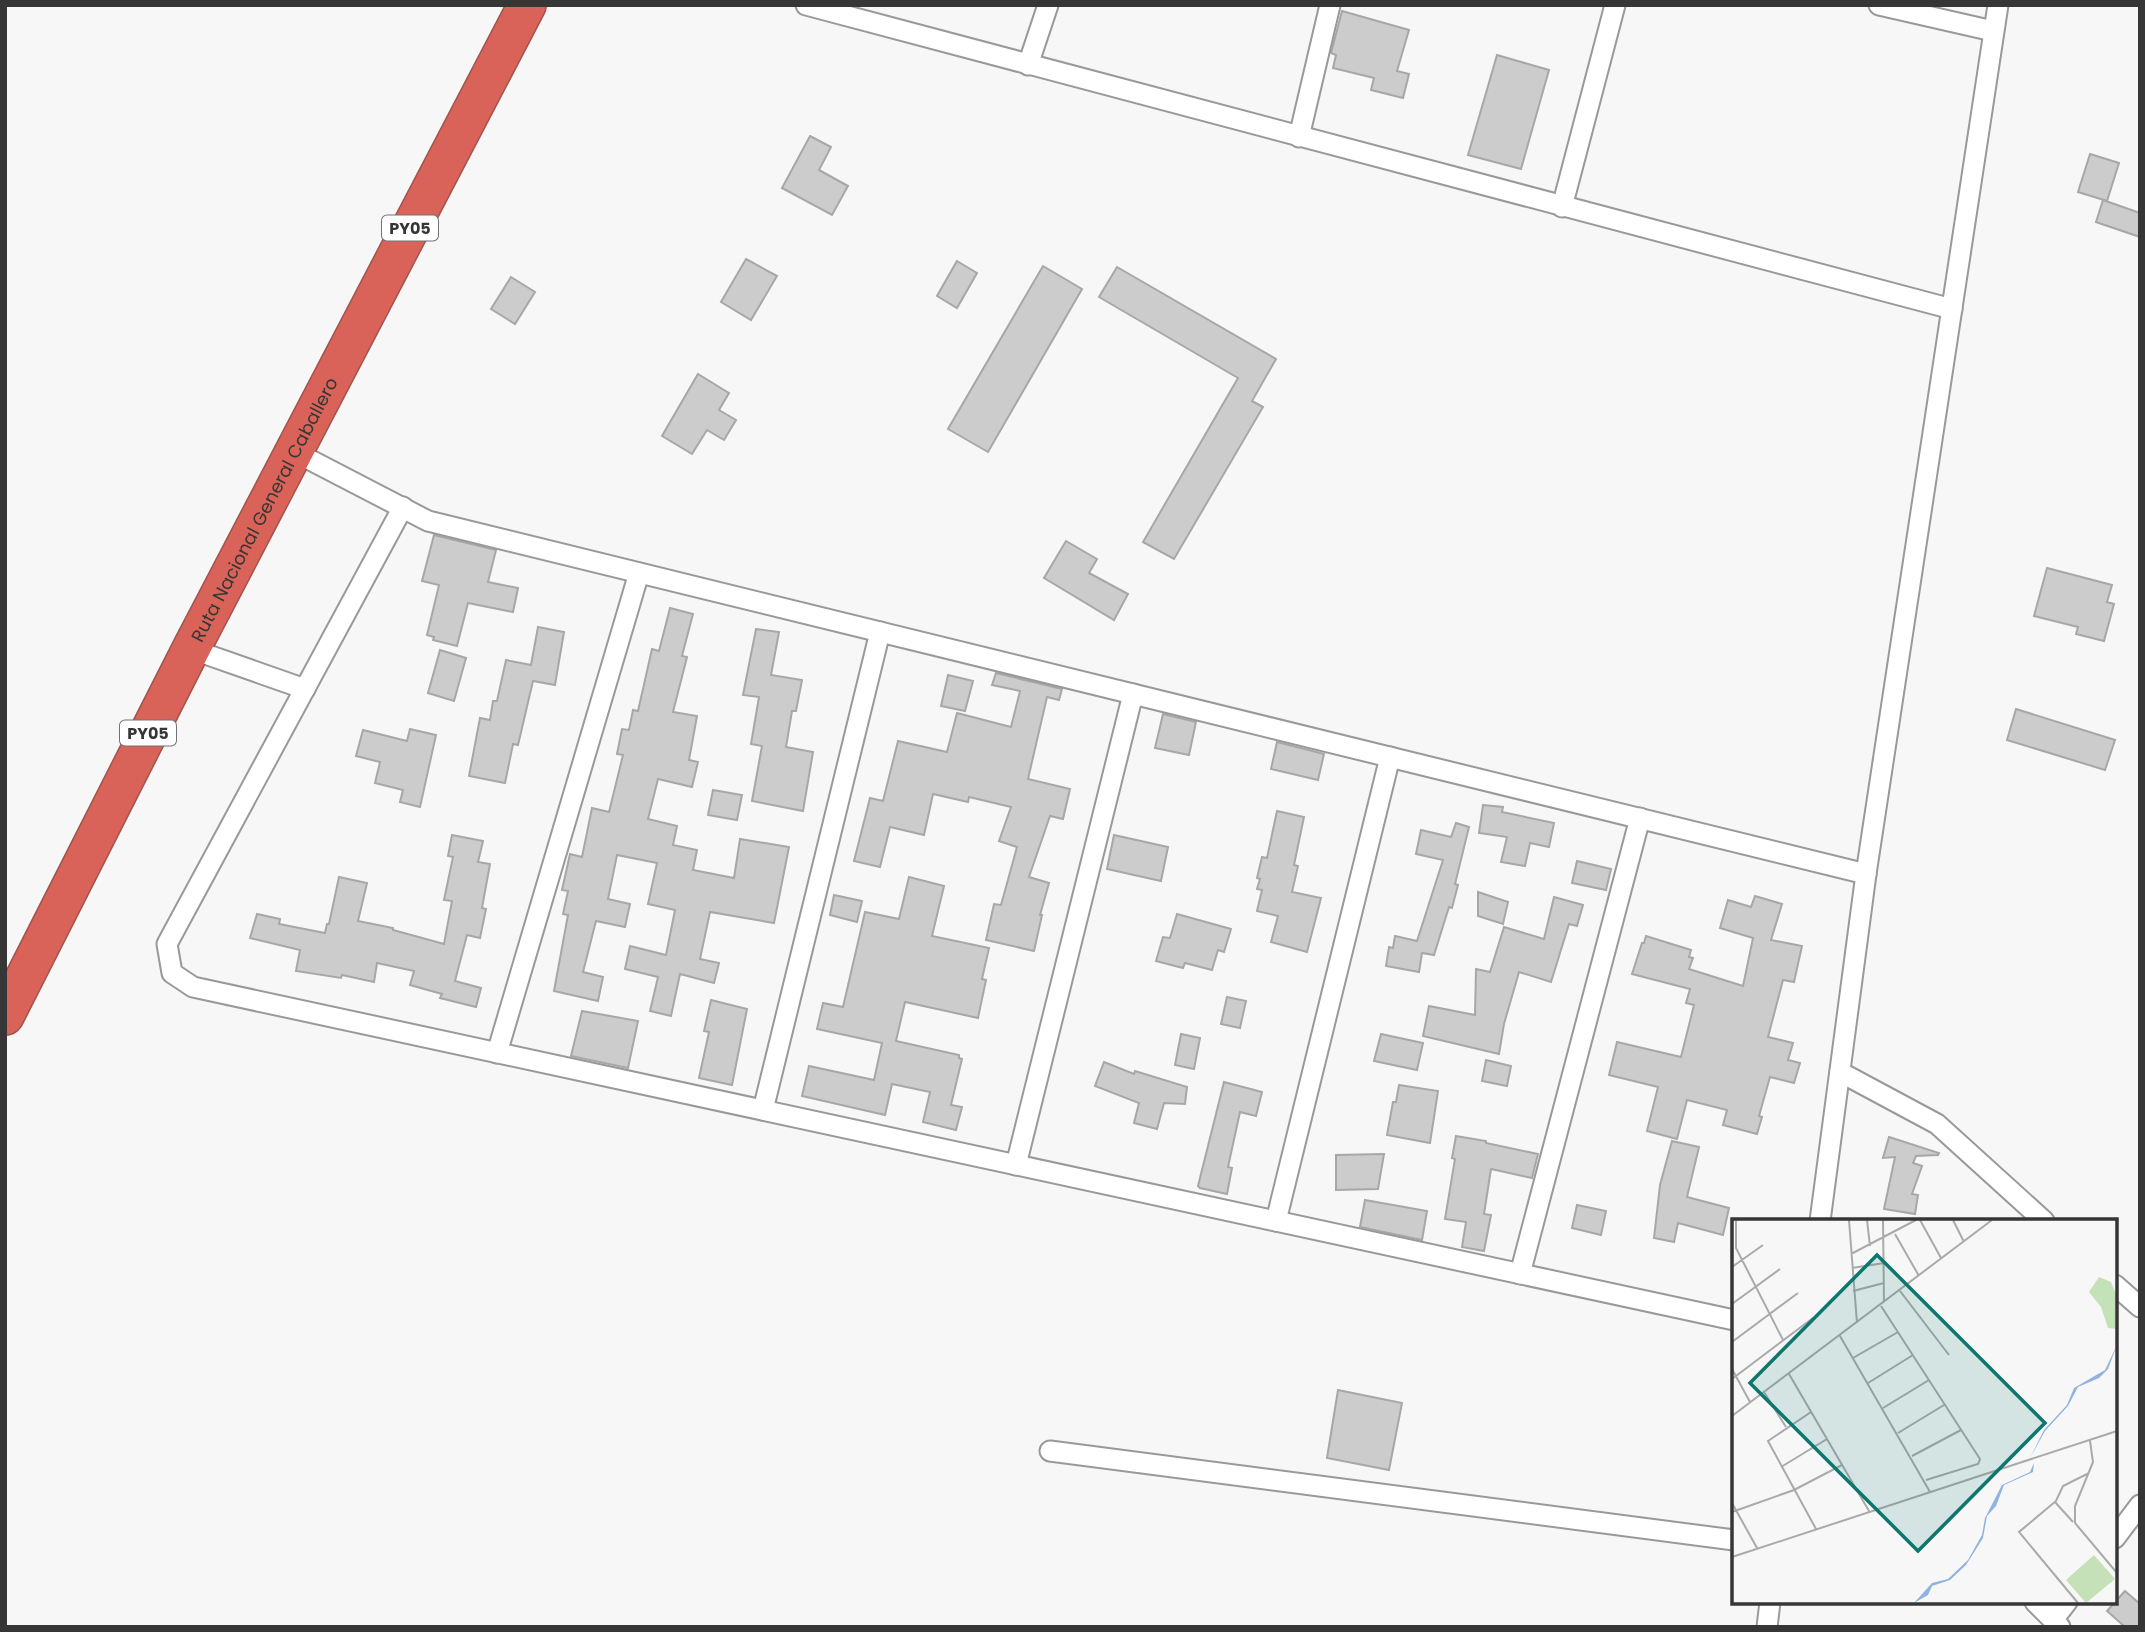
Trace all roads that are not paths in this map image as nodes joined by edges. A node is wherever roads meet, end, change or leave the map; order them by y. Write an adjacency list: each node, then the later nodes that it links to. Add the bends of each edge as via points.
1 (527, 5): 13 (highway, Ruta Nacional General Caballero / PY05)
2 (806, 5): 9 (street)
3 (1048, 5): 9 (street)
4 (1330, 5): 10 (street)
5 (1615, 5): 11 (street)
6 (1879, 5): 8 (street)
7 (1998, 5): 8 (street)
8 (1993, 31): 12 (street)
9 (1028, 65): 10 (street)
10 (1299, 137): 11 (street)
11 (1562, 207): 12 (street)
12 (1952, 309): 22 (street)
13 (293, 452): 14 (street); 17 (highway, Ruta Nacional General Caballero / PY05)
14 (403, 508): 15 (street, via 428,521); 18 (street)
15 (639, 573): 16 (street); 24 (street)
16 (880, 632): 19 (street); 26 (street)
17 (191, 649): 18 (street); 23 (highway, Ruta Nacional General Caballero / PY05)
18 (305, 689): 24 (street, via 167,944 172,973 193,987)
19 (1133, 694): 20 (street); 27 (street)
20 (1390, 757): 21 (street); 30 (street)
21 (1640, 818): 22 (street); 31 (street)
22 (1866, 874): 25 (street)
23 (5, 1016)
24 (497, 1053): 26 (street)
25 (1840, 1072): 28 (street); 29 (street, via 1937,1124)
26 (763, 1110): 27 (street)
27 (1016, 1165): 30 (street)
28 (1820, 1219)
29 (2042, 1219)
30 (1276, 1222): 31 (street)
31 (1520, 1274): 34 (street)
32 (2117, 1287): 33 (street)
33 (2140, 1307)
34 (1732, 1321)
35 (1050, 1451): 38 (street)
36 (2140, 1505): 37 (street)
37 (2117, 1535)
38 (1732, 1541)
39 (1770, 1604): 43 (street)
40 (2037, 1604): 42 (street)
41 (2066, 1604): 42 (street)
42 (2057, 1623)
43 (1767, 1627)

